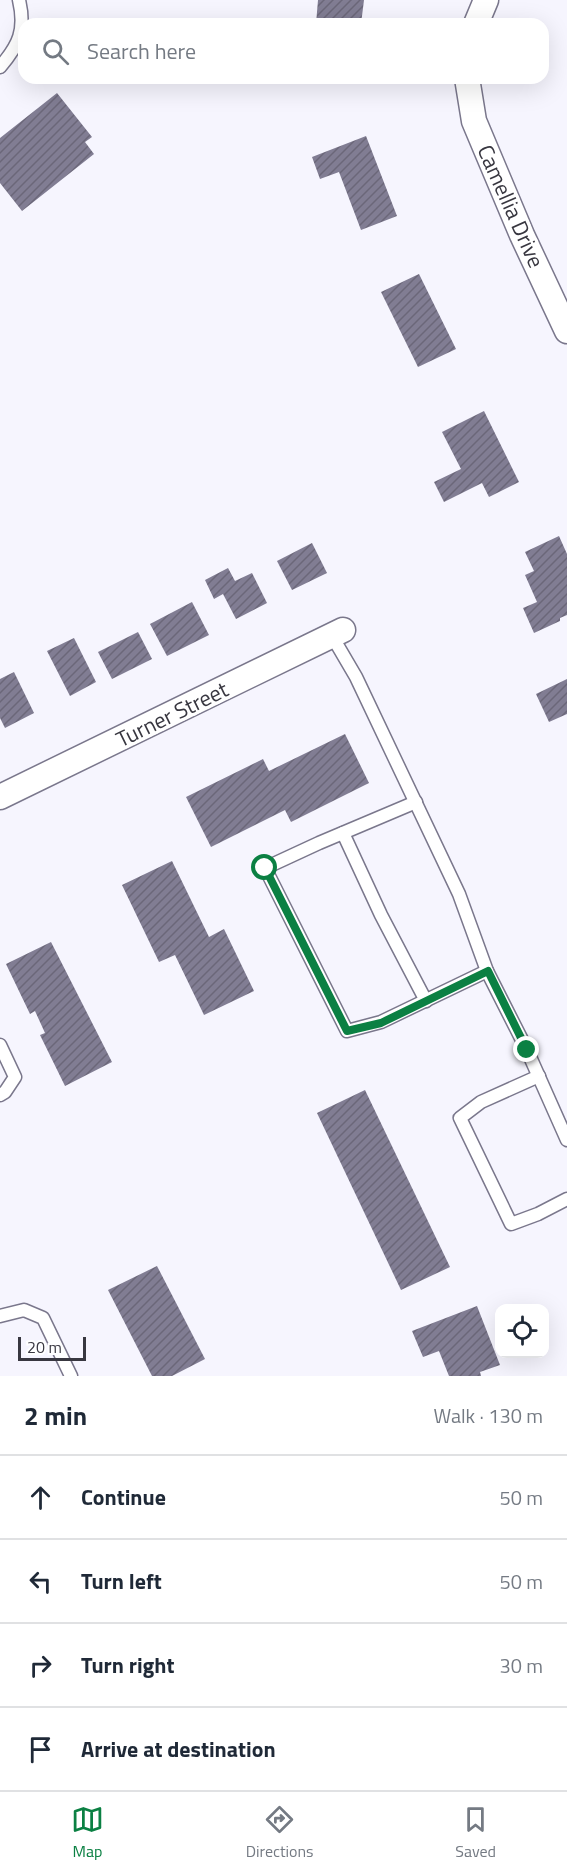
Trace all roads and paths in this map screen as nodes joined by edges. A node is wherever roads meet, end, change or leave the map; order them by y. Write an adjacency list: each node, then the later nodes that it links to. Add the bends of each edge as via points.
1 (19, 0): 3 (lane)
2 (486, 0): 4 (street)
3 (21, 18)
4 (478, 18)
5 (18, 43): 6 (lane)
6 (0, 67)
7 (468, 84): 8 (street, Camellia Drive, via 474,121)
8 (567, 331)
9 (338, 633): 10 (street, Turner Street); 11 (lane)
10 (0, 797)
11 (416, 802): 12 (lane); 13 (lane, via 459,894)
12 (343, 833): 14 (lane); 14 (lane, via 265,868 347,1031 381,1023)
13 (488, 971): 14 (lane); 16 (lane)
14 (426, 1001)
15 (0, 1046): 17 (lane, via 15,1077)
16 (539, 1076): 18 (lane); 19 (lane, via 481,1102 460,1118 511,1224)
17 (0, 1095)
18 (567, 1140)
19 (567, 1199)
20 (0, 1316): 21 (lane, via 24,1310 43,1318)
21 (71, 1376)

